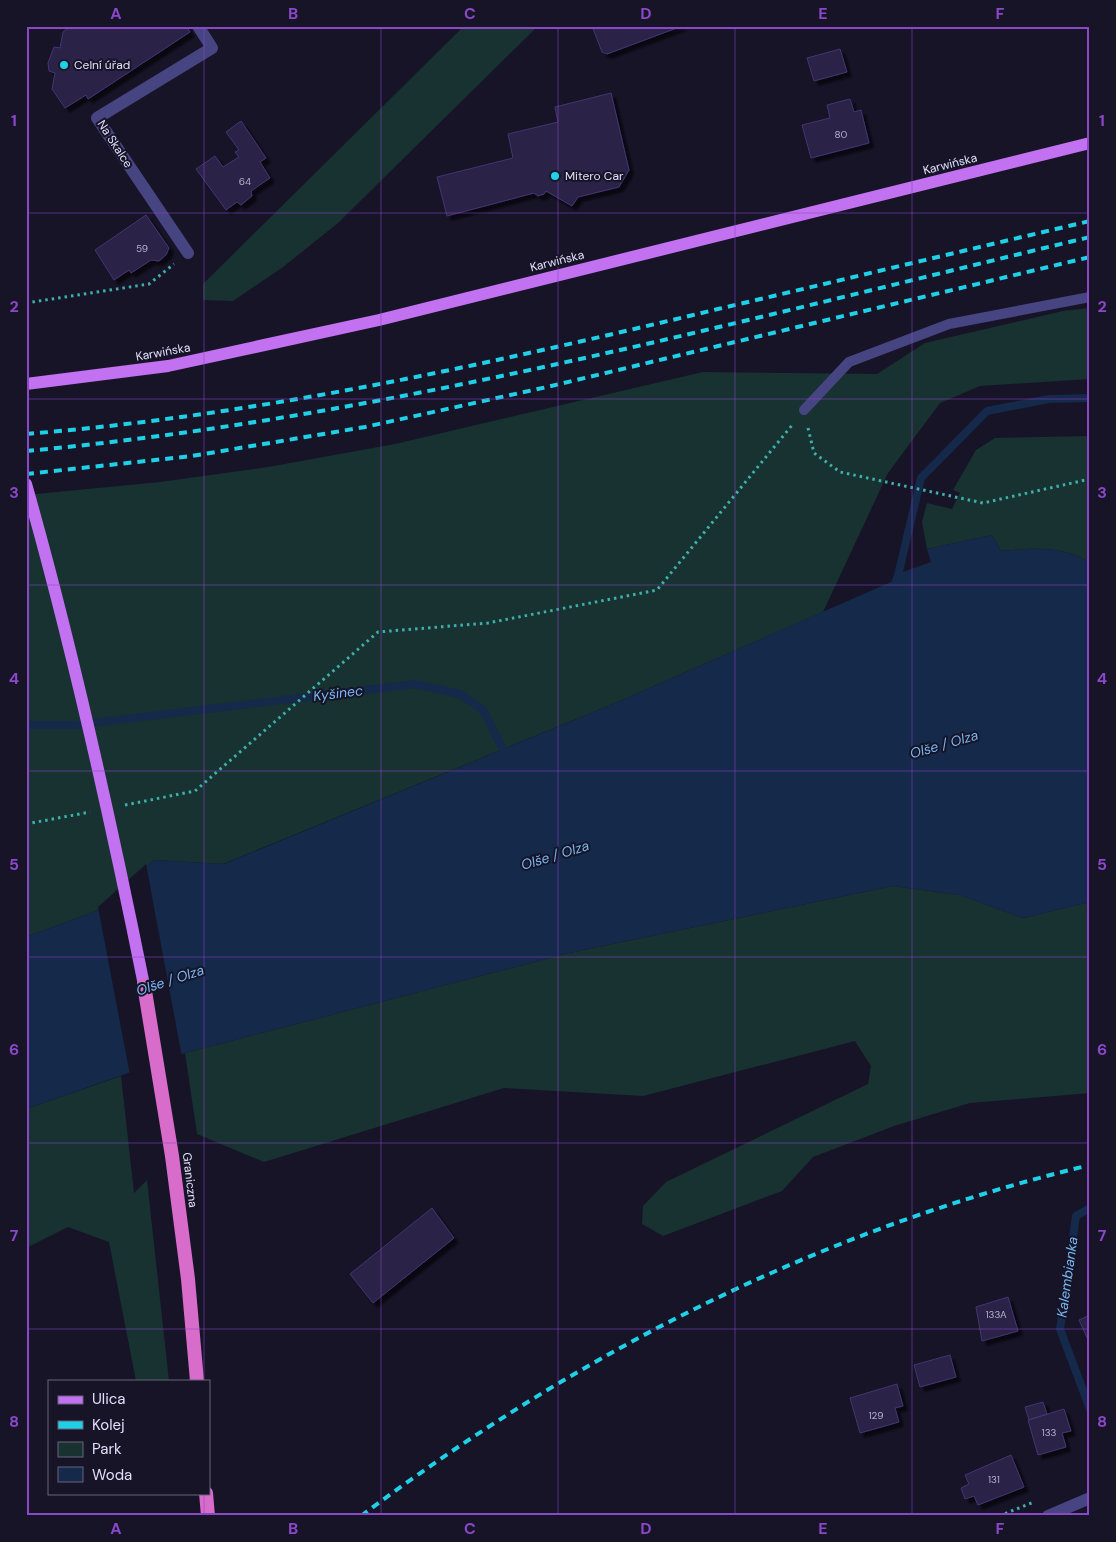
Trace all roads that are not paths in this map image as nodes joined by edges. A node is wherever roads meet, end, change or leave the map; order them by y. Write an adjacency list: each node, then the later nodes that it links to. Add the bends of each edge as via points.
1 (198, 26): 3 (street, Na Skalce, via 212,48 97,118)
2 (1090, 144): 5 (main road, Karwińska, via 379,320 168,366)
3 (188, 253)
4 (1090, 297): 6 (lane, via 949,324 849,362)
5 (26, 384)
6 (804, 410)
7 (26, 484): 8 (main road, via 62,610 92,734)
8 (144, 985): 9 (highway, Graniczna, via 172,1156)
9 (197, 1380)
10 (206, 1494): 12 (highway)
11 (1090, 1498): 13 (street)
12 (208, 1516)
13 (1048, 1516)

